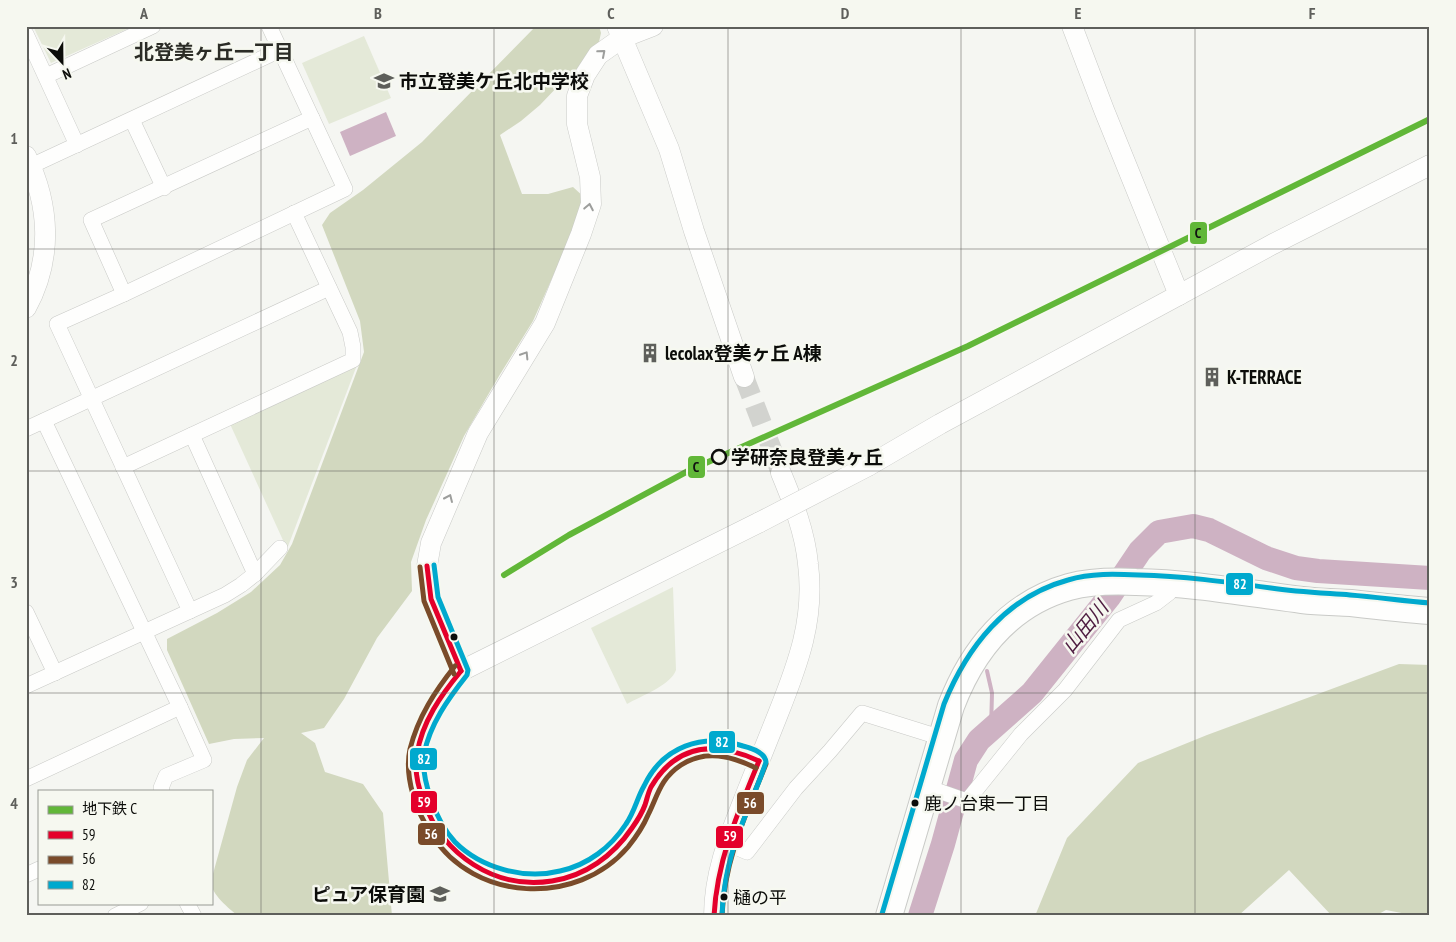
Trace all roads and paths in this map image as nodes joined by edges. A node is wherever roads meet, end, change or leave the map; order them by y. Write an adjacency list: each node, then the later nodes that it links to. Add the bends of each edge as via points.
1 (153, 26): 8 (street)
2 (269, 26): 7 (street)
3 (653, 26): 5 (street)
4 (1072, 26): 18 (street)
5 (620, 32): 20 (street, via 669,149); 34 (street, one-way to 5, via 431,599 427,566 431,544 478,433 545,323 581,234 591,204 590,176 576,124 577,96 598,55)
6 (26, 34): 8 (street)
7 (280, 50): 9 (street); 10 (street)
8 (46, 76): 11 (street)
9 (312, 118): 14 (street); 15 (street, via 345,189)
10 (132, 120): 11 (street); 14 (street)
11 (77, 145): 12 (street)
12 (29, 161): 19 (street, via 42,201 46,236 41,272)
13 (1430, 165): 18 (street, via 1272,244)
14 (164, 188): 17 (street, via 91,220)
15 (294, 213): 16 (street); 17 (street)
16 (329, 288): 21 (street); 24 (street, via 350,332 353,360)
17 (124, 294): 21 (street, via 57,324)
18 (1179, 295): 34 (street, bridge, via 868,466)
19 (26, 308)
20 (744, 377)
21 (91, 399): 22 (street); 25 (street)
22 (44, 421): 23 (street); 33 (street)
23 (26, 429)
24 (192, 435): 25 (street); 28 (street)
25 (123, 467): 30 (street)
26 (781, 473): 39 (street, via 802,530 808,563 809,607 800,658)
27 (280, 548): 28 (street)
28 (255, 574): 30 (street, via 225,595)
29 (1173, 583): 31 (highway, via 1304,600); 38 (highway, via 1106,581 1068,587 1015,613 990,637 972,661 961,680); 42 (street, via 1169,593 1156,603 1119,620 1065,690 1021,734 967,801)
30 (190, 611): 33 (street)
31 (1430, 611)
32 (26, 612): 35 (street)
33 (144, 632): 35 (street); 37 (street)
34 (461, 671): 39 (street, via 433,708 422,732 417,755 418,781 430,815 451,847 483,869 501,876 523,882 549,881 570,877 600,862 628,834 662,773 674,760 691,751 728,749)
35 (55, 673): 36 (street)
36 (26, 686)
37 (180, 707): 40 (street); 41 (street, via 204,760 166,776)
38 (942, 738): 42 (highway); 43 (street, via 862,712 796,788 747,852)
39 (759, 761): 43 (street)
40 (26, 779)
41 (162, 790)
42 (936, 790): 51 (highway)
43 (726, 844): 50 (street)
44 (38, 869): 45 (street)
45 (26, 875)
46 (139, 904): 48 (street)
47 (188, 904): 49 (street)
48 (114, 916)
49 (194, 916)
50 (714, 916)
51 (889, 916)

